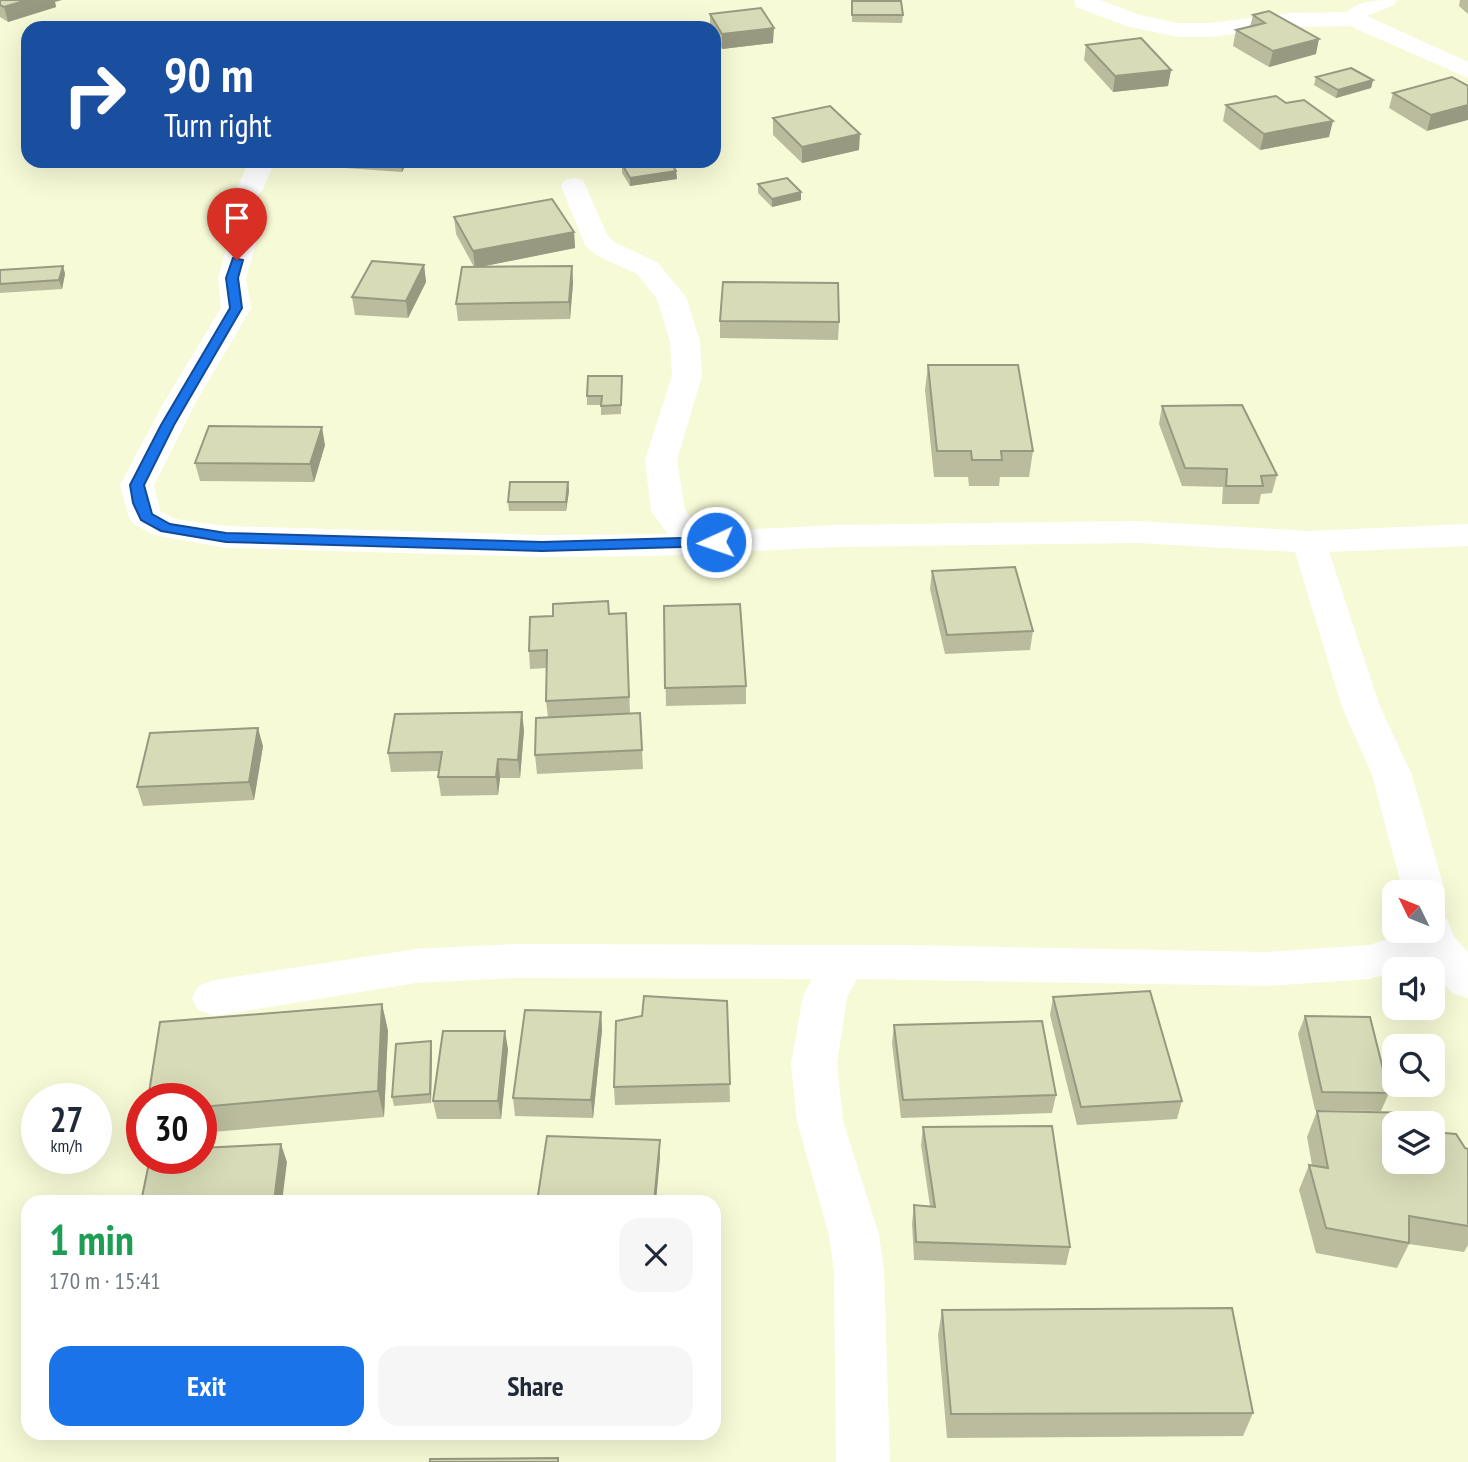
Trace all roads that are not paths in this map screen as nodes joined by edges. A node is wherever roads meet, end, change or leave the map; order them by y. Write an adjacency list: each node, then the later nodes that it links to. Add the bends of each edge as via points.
1 (1386, 0): 3 (street, via 1360,10)
2 (1084, 2): 3 (street, via 1134,21 1178,30)
3 (1354, 19): 4 (street)
4 (1468, 71)
5 (259, 168): 9 (street, via 242,198 242,243 232,278 236,308 144,468 137,485 146,517 166,528 226,537 542,547)
6 (574, 186): 9 (street, via 595,239 647,268 671,298 685,341 687,376 661,460 662,472 668,511)
7 (1468, 536): 8 (street)
8 (1309, 542): 9 (street, via 1138,532); 10 (street, via 1361,707 1392,775)
9 (693, 543)
10 (1421, 880)
11 (1418, 943): 13 (street, via 1370,962 1268,969)
12 (1438, 943): 14 (street)
13 (844, 962): 15 (street, via 649,960 416,966); 16 (street, via 825,996 814,1064 820,1121 854,1235 859,1271)
14 (1468, 981)
15 (214, 998)
16 (863, 1462)

